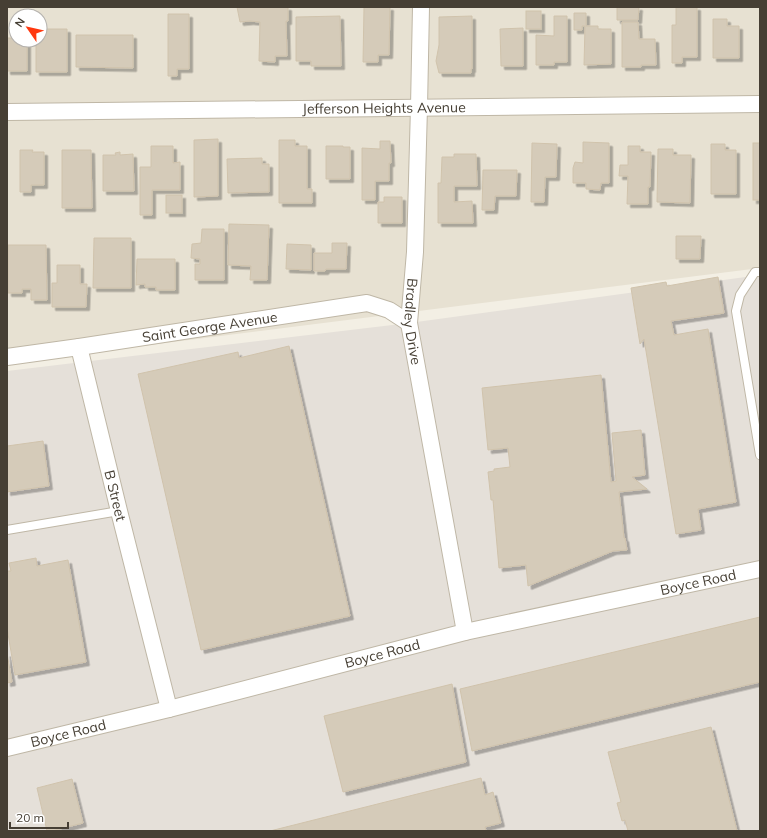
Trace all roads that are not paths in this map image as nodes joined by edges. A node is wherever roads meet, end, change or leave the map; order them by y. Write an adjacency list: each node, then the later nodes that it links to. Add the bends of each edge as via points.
1 (421, 7): 3 (street, Bradley Drive)
2 (760, 104): 3 (street, Jefferson Heights Avenue)
3 (419, 107): 4 (street, Jefferson Heights Avenue); 6 (street, Bradley Drive, via 415,252)
4 (7, 112)
5 (760, 272): 9 (lane, via 755,272 740,295 736,311)
6 (409, 323): 7 (street, Saint George Avenue, via 389,310 367,303); 13 (street, Bradley Drive)
7 (79, 347): 8 (street, Saint George Avenue); 10 (street, B Street)
8 (7, 357)
9 (760, 455)
10 (118, 511): 11 (lane); 14 (street, B Street)
11 (7, 530)
12 (760, 569): 13 (street, Boyce Road)
13 (465, 632): 14 (street, Boyce Road)
14 (169, 709): 15 (street, Boyce Road)
15 (7, 748)

